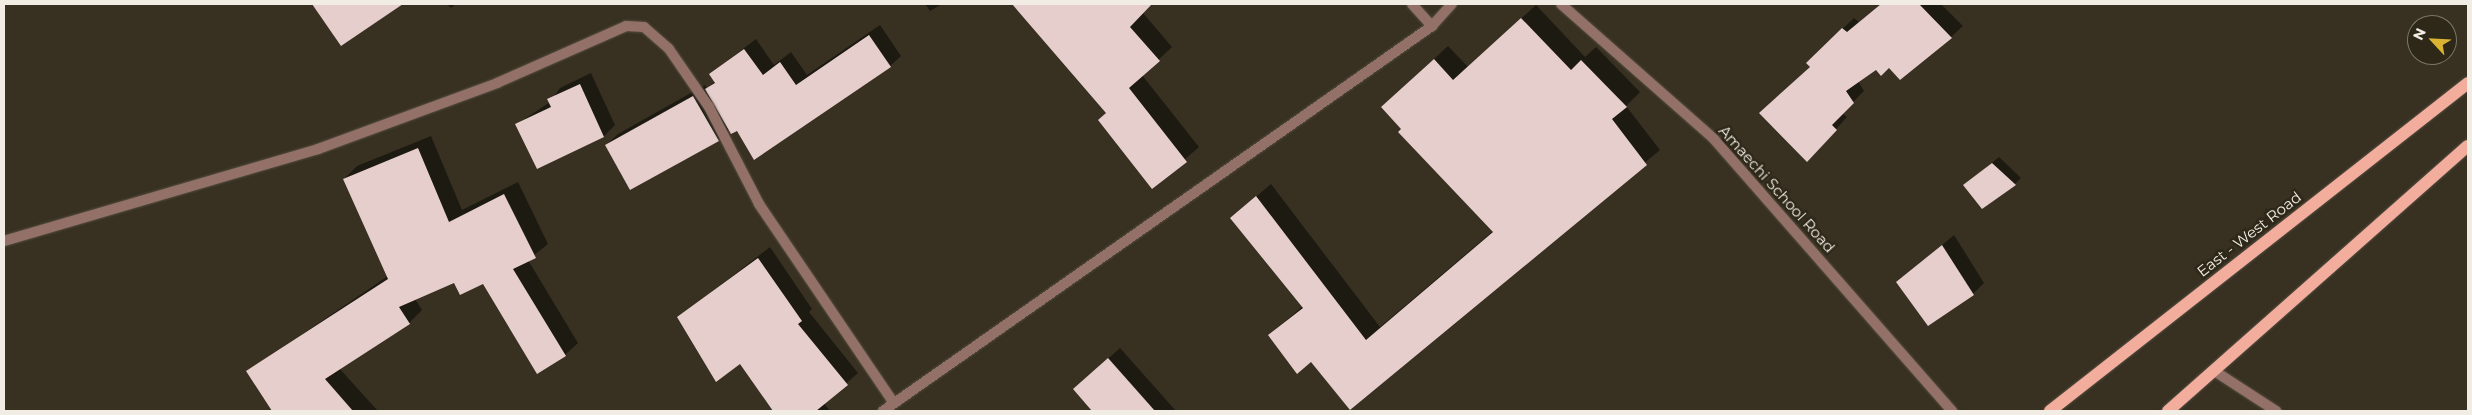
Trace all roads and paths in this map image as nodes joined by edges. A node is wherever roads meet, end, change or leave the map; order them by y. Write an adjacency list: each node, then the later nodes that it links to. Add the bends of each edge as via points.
1 (1412, 4): 4 (street)
2 (1452, 4): 4 (street)
3 (1561, 4): 11 (street, Amaechi School Road, via 1713,138)
4 (1432, 26): 9 (street)
5 (2468, 83): 12 (main road, East - West Road)
6 (2468, 146): 8 (main road)
7 (4, 241): 9 (street, via 318,149 497,83 626,26 644,27 669,49 709,107 759,204)
8 (2216, 372): 13 (main road); 14 (street)
9 (893, 402): 10 (street)
10 (884, 411)
11 (1952, 411)
12 (2050, 411)
13 (2168, 411)
14 (2276, 411)

